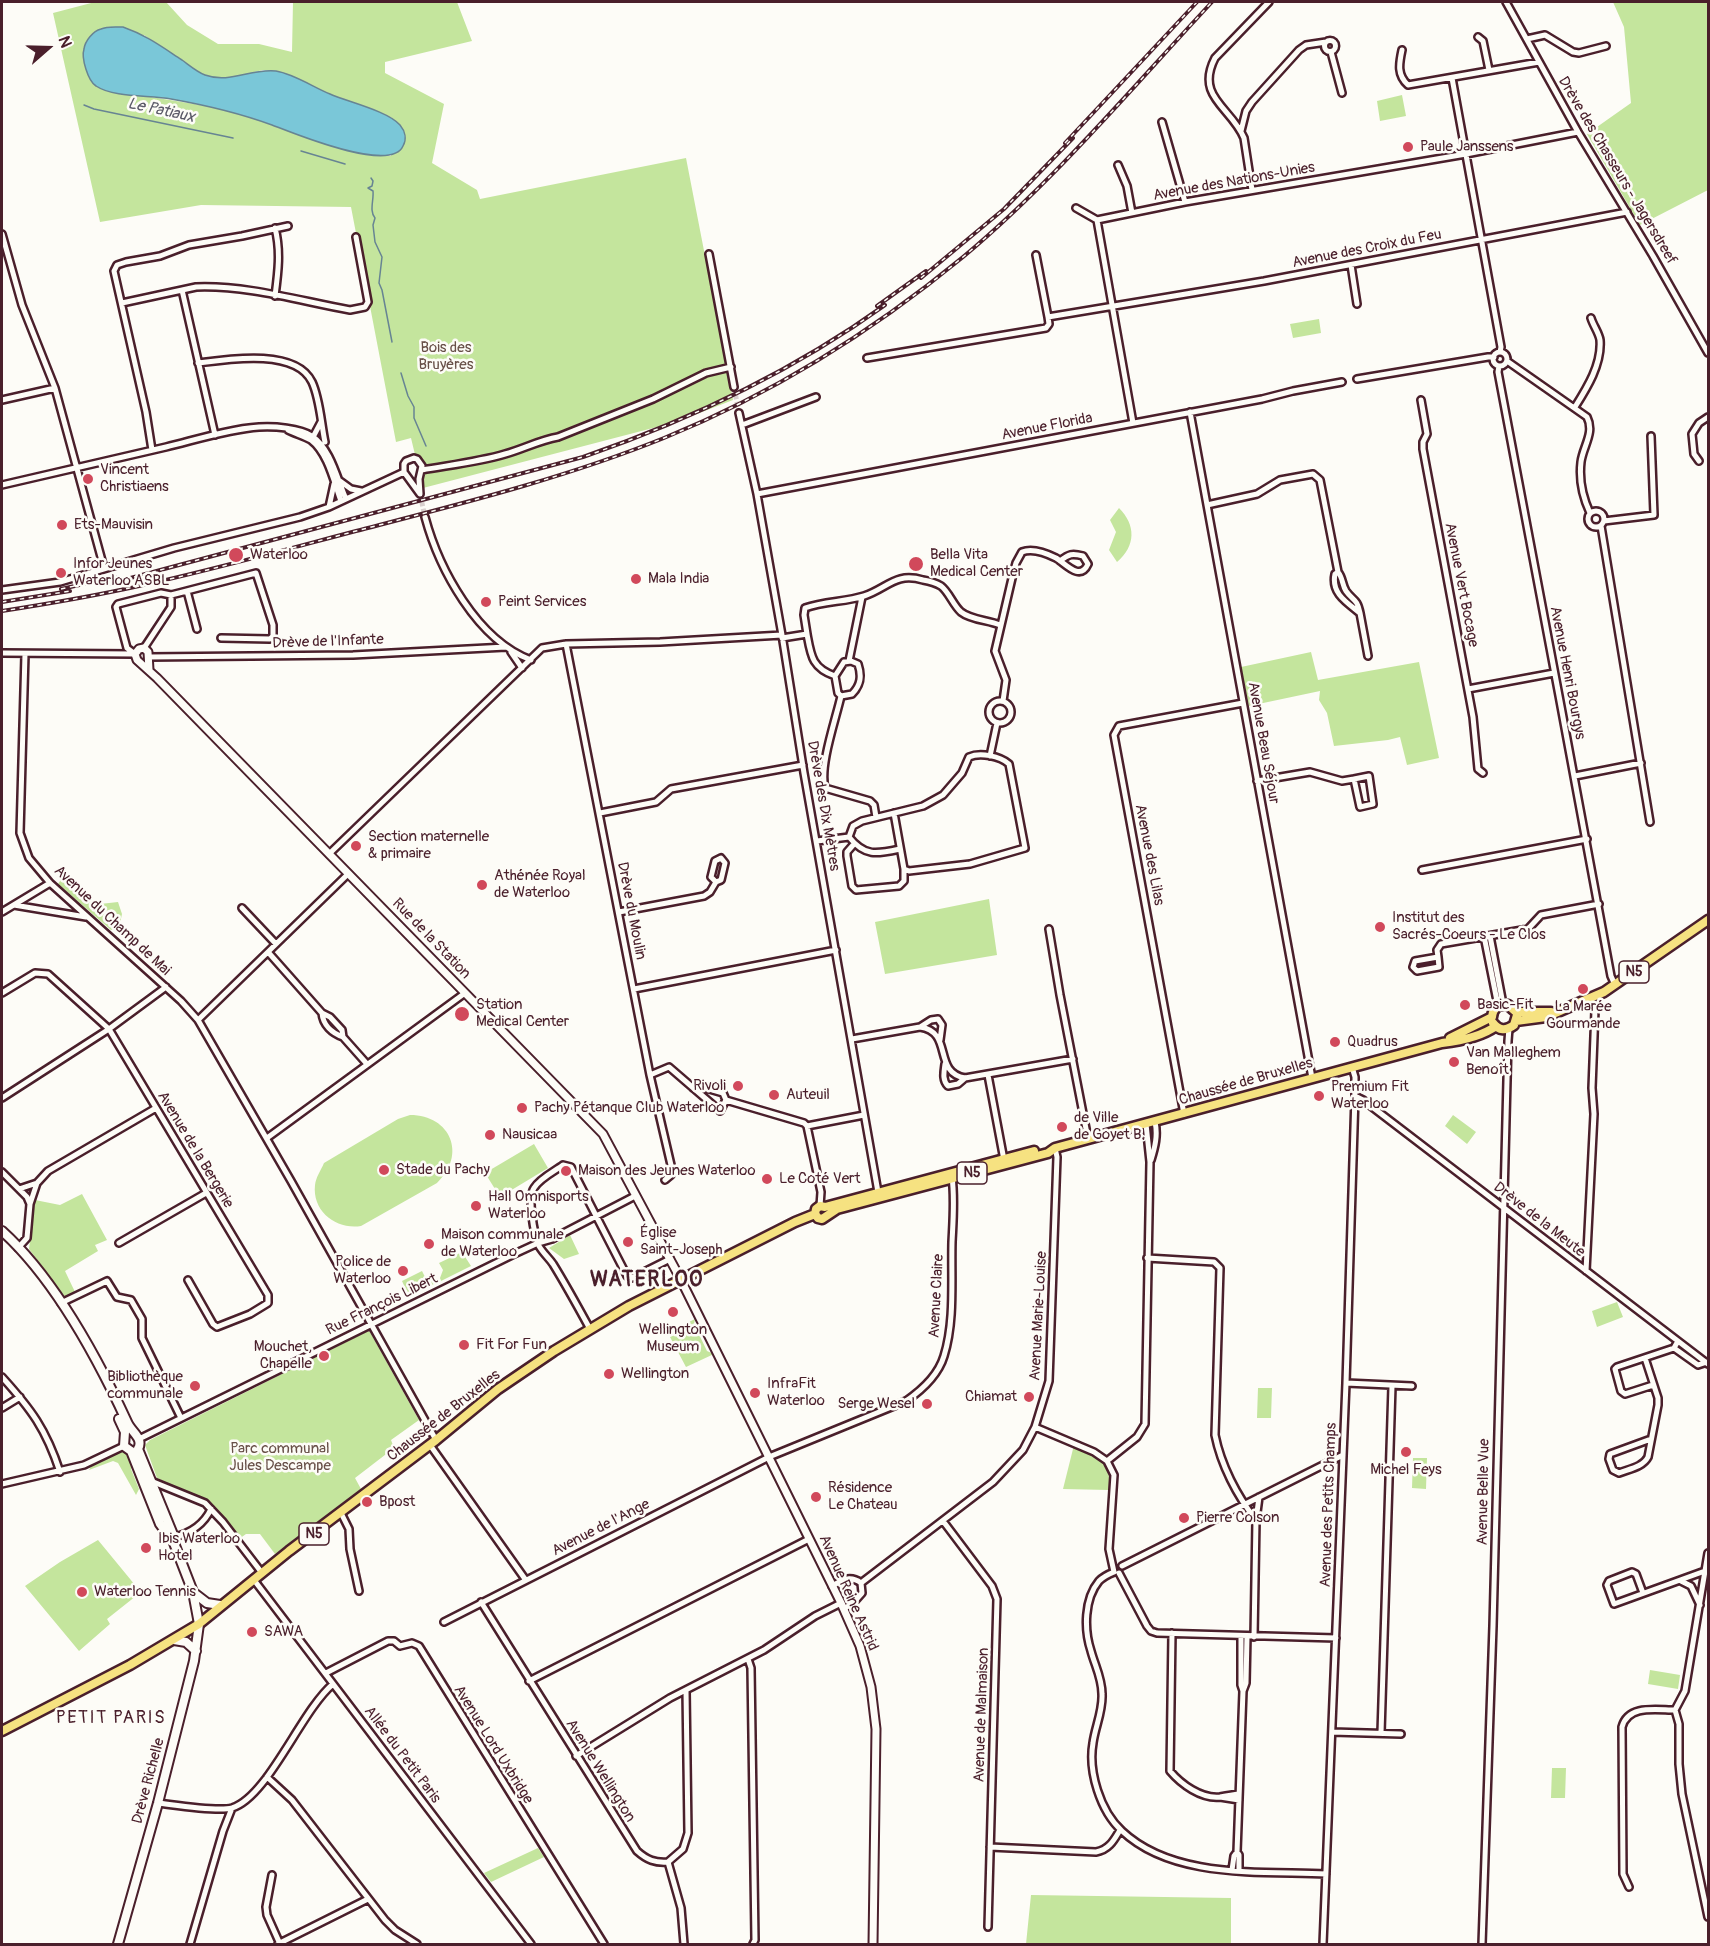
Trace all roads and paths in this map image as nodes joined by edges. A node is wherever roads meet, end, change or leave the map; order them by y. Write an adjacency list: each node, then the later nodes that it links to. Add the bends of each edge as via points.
1 (1269, 2): 12 (street, via 1215,58 1211,67 1211,93)
2 (1506, 2): 4 (street, Drève des Chasseurs - Jagersdreef)
3 (1478, 37): 8 (street, via 1483,41)
4 (1527, 39): 5 (street, via 1545,35 1579,53); 7 (street, Drève des Chasseurs - Jagersdreef)
5 (1606, 46)
6 (1402, 50): 9 (street, via 1400,74 1408,85)
7 (1539, 62): 8 (street); 15 (street, Drève des Chasseurs - Jagersdreef)
8 (1489, 70): 9 (street)
9 (1452, 78): 16 (street)
10 (1342, 93): 11 (street, via 1326,42 1306,45)
11 (1246, 111): 12 (street); 14 (street)
12 (1231, 119): 14 (street)
13 (1162, 122): 19 (street)
14 (1241, 132): 18 (street)
15 (1578, 132): 16 (street, Avenue des Nations-Unies); 21 (street, Drève des Chasseurs - Jagersdreef)
16 (1466, 154): 18 (street, Avenue des Nations-Unies); 28 (street)
17 (1118, 165): 22 (street)
18 (1252, 190): 19 (street, Avenue des Nations-Unies)
19 (1185, 202): 22 (street, Avenue des Nations-Unies)
20 (1077, 208): 23 (street)
21 (1627, 212): 28 (street, Avenue des Croix du Feu); 40 (street, Drève des Chasseurs - Jagersdreef)
22 (1132, 213): 23 (street, Avenue des Nations-Unies)
23 (1097, 220): 36 (street)
24 (288, 226): 25 (street)
25 (275, 228): 33 (street, via 279,259); 34 (street, via 189,245 117,265 114,272)
26 (2, 234): 50 (street, via 22,305)
27 (356, 237): 33 (street, via 367,305 350,310)
28 (1482, 238): 31 (street, Avenue des Croix du Feu); 39 (street)
29 (709, 254): 46 (street)
30 (1036, 255): 37 (street)
31 (1351, 265): 35 (street); 36 (street, Avenue des Croix du Feu)
32 (182, 290): 33 (street, via 230,288); 34 (street); 44 (street)
33 (275, 296)
34 (122, 303): 65 (street)
35 (1357, 304)
36 (1111, 306): 37 (street, Avenue des Croix du Feu); 59 (street)
37 (1048, 317): 42 (street, via 1050,324 1046,328)
38 (1591, 318): 54 (street, via 1600,340 1597,360 1588,387)
39 (1500, 352): 41 (street); 43 (street)
40 (1708, 353)
41 (1494, 357): 45 (street); 47 (street)
42 (867, 358)
43 (1507, 361): 45 (street); 54 (street)
44 (198, 363): 58 (street, via 263,358 292,364 312,381); 61 (street)
45 (1499, 366): 109 (street, Avenue Henri Bourgys)
46 (731, 367): 49 (street); 69 (street, via 706,373 558,437 504,454)
47 (1357, 379)
48 (1342, 382): 55 (street, Avenue Florida)
49 (734, 387)
50 (55, 388): 52 (street); 67 (street)
51 (816, 398): 60 (street)
52 (2, 400)
53 (1420, 400): 111 (street, Avenue Vert Bocage, via 1426,434 1423,449)
54 (1575, 407): 78 (street, via 1591,424 1581,464)
55 (1190, 412): 59 (street, Avenue Florida); 76 (street, Avenue Beau Séjour)
56 (740, 413): 60 (street, Drève des Dix Mètres)
57 (1708, 417): 66 (street, via 1692,434 1694,454)
58 (321, 422): 63 (street); 64 (street)
59 (1133, 423): 74 (street, Avenue Florida)
60 (741, 425): 74 (street, Drève des Dix Mètres)
61 (215, 435): 63 (street, via 259,427 296,428); 65 (street)
62 (1651, 436): 80 (street, via 1654,515)
63 (312, 438): 71 (street, via 328,455)
64 (325, 441)
65 (152, 450): 67 (street)
66 (1699, 461)
67 (77, 468): 72 (street); 82 (street)
68 (404, 472): 69 (street, via 404,464 417,459); 70 (street); 73 (street)
69 (421, 472): 70 (street); 70 (street, via 420,494)
70 (409, 477)
71 (336, 481): 73 (street); 75 (street); 77 (street)
72 (2, 485)
73 (362, 491): 75 (street)
74 (757, 494): 94 (street, Drève des Dix Mètres)
75 (344, 500): 77 (street)
76 (1207, 505): 83 (street, via 1257,494 1280,480 1313,474 1320,480); 114 (street, Avenue Beau Séjour)
77 (329, 507): 82 (street)
78 (1590, 513): 80 (street, via 1601,512); 80 (street, via 1591,526)
79 (425, 517): 98 (street, via 454,587 476,617)
80 (1602, 523): 117 (street)
81 (1060, 561): 81 (street, via 1073,553 1083,556 1088,564 1077,571); 91 (street, via 1039,552 1022,552)
82 (104, 568): 84 (street, via 60,582)
83 (1338, 572): 86 (street); 89 (street, via 1334,578)
84 (2, 590)
85 (187, 591): 87 (street); 92 (street); 95 (street, via 256,573 273,636)
86 (1345, 591): 89 (street); 90 (street, via 1357,602)
87 (171, 595): 97 (street, via 171,607); 101 (street, via 161,593 116,607 127,648)
88 (862, 597): 91 (street, via 896,579 915,577 941,586 962,612); 93 (street, via 805,608); 105 (street)
89 (1339, 597): 90 (street)
90 (1360, 613): 102 (street)
91 (1000, 624): 113 (street, via 995,651 1006,683)
92 (197, 629)
93 (807, 634): 94 (street); 110 (street, via 815,665)
94 (782, 636): 96 (street); 118 (street, Drève des Dix Mètres)
95 (221, 638)
96 (566, 644): 104 (street, via 547,646); 123 (street, Drève du Moulin)
97 (144, 648): 101 (street); 103 (street)
98 (507, 648): 103 (street, Drève de l'Infante); 104 (street); 107 (street)
99 (2, 653): 100 (street)
100 (25, 654): 101 (street); 137 (street, Avenue du Champ de Mai, via 20,833 29,858)
101 (135, 654): 106 (street)
102 (1368, 656)
103 (148, 657): 106 (street); 108 (street)
104 (531, 660): 107 (street)
105 (849, 661): 110 (street); 112 (street, via 858,664 859,686 852,694)
106 (139, 662): 108 (street, Rue de la Station)
107 (522, 668): 132 (street)
108 (149, 670): 132 (street, Rue de la Station)
109 (1554, 673): 111 (street); 120 (street, Avenue Henri Bourgys)
110 (835, 676): 112 (street)
111 (1468, 689): 119 (street, Avenue Vert Bocage, via 1478,769)
112 (841, 696): 125 (street, via 823,776 825,789 870,801)
113 (1003, 701): 115 (street, via 1010,707 1011,716 1006,723); 115 (street, via 989,710 992,720)
114 (1243, 703): 122 (street, Avenue Beau Séjour); 180 (street, Avenue des Lilas, via 1119,726 1114,735)
115 (998, 723): 116 (street)
116 (990, 756): 124 (street, via 969,757 962,773 943,795); 133 (street, via 1009,764 1025,848 970,864 915,872)
117 (1641, 764): 120 (street); 126 (street)
118 (803, 765): 123 (street, via 671,789 657,802); 129 (street, Drève des Dix Mètres)
119 (1483, 772)
120 (1575, 776): 128 (street, Avenue Henri Bourgys)
121 (1354, 779): 121 (street, via 1369,776 1373,804 1360,807); 122 (street, via 1342,781 1310,772)
122 (1257, 781): 174 (street, Avenue Beau Séjour)
123 (600, 813): 142 (street, Drève du Moulin)
124 (894, 813): 125 (street); 131 (street)
125 (876, 818): 127 (street, via 856,823)
126 (1650, 822)
127 (849, 837): 129 (street); 130 (street)
128 (1587, 839): 134 (street); 138 (street, Avenue Henri Bourgys)
129 (817, 841): 148 (street, Drève des Dix Mètres)
130 (854, 844): 131 (street, via 871,853); 133 (street, via 847,856 856,890 899,886 904,881)
131 (900, 849): 133 (street)
132 (329, 854): 135 (street, Rue de la Station)
133 (904, 869)
134 (1422, 870)
135 (348, 874): 147 (street); 155 (street, Rue de la Station)
136 (716, 882): 142 (street, via 704,896)
137 (50, 883): 139 (street); 143 (street, Avenue du Champ de Mai)
138 (1599, 904): 146 (street, via 1541,915 1528,929); 151 (street, Avenue Henri Bourgys, via 1611,976)
139 (14, 905): 141 (street); 143 (street)
140 (242, 908): 147 (street)
141 (2, 912)
142 (619, 912): 153 (street, Drève du Moulin)
143 (87, 917): 152 (street, Avenue du Champ de Mai)
144 (1708, 921): 151 (main road, N5)
145 (1049, 929): 167 (street)
146 (1487, 936): 150 (street, via 1441,944); 157 (street)
147 (276, 944): 149 (street)
148 (836, 950): 153 (street); 164 (street, Drève des Dix Mètres)
149 (268, 952): 160 (street); 169 (street, via 322,1013 323,1021)
150 (1438, 957): 150 (street, via 1415,961 1413,966 1417,971 1439,967)
151 (1616, 985): 156 (main road, N5)
152 (166, 987): 160 (street, Avenue du Champ de Mai); 163 (street)
153 (634, 989): 171 (street, Drève du Moulin)
154 (2, 993): 163 (street, Avenue de la Bergerie, via 35,973 48,974)
155 (465, 993): 169 (street); 195 (street, Rue de la Station, via 603,1134)
156 (1591, 999): 158 (main road, N5, via 1535,1019); 208 (street, via 1595,1010 1594,1114)
157 (1501, 1005): 158 (main road, via 1513,1008); 159 (main road, Chaussée de Bruxelles / N5)
158 (1516, 1016): 162 (main road, Chaussée de Bruxelles / N5)
159 (1491, 1017): 162 (main road); 166 (main road, Chaussée de Bruxelles / N5)
160 (198, 1020): 184 (street, Avenue du Champ de Mai)
161 (920, 1027): 164 (street); 165 (street, via 933,1030); 165 (street, via 938,1019 942,1025)
162 (1503, 1028): 166 (main road, Chaussée de Bruxelles / N5); 199 (street, Avenue Belle Vue, via 1508,1041)
163 (109, 1029): 177 (street); 179 (street, Avenue de la Bergerie)
164 (852, 1039): 181 (street, Drève des Dix Mètres)
165 (940, 1040): 168 (street)
166 (1445, 1042): 170 (main road, Chaussée de Bruxelles / N5)
167 (1073, 1059): 172 (street); 185 (street)
168 (945, 1062): 173 (street, via 953,1074); 173 (street, via 943,1077 948,1086)
169 (366, 1064): 184 (street)
170 (1352, 1067): 174 (main road, Chaussée de Bruxelles / N5); 176 (street, Avenue des Petits Champs)
171 (650, 1075): 175 (street, via 669,1067); 190 (street, Drève du Moulin, via 671,1165 671,1175)
172 (988, 1075): 173 (street); 187 (street)
173 (965, 1078)
174 (1312, 1078): 180 (main road, Chaussée de Bruxelles / N5)
175 (693, 1088): 178 (street, via 723,1093); 178 (street, via 720,1111)
176 (1355, 1096): 199 (street, Drève de la Meute); 220 (street, Avenue des Petits Champs)
177 (2, 1098)
178 (726, 1100): 183 (street)
179 (156, 1108): 191 (street, via 48,1171); 194 (street, Avenue de la Bergerie)
180 (1184, 1114): 182 (main road, Chaussée de Bruxelles / N5)
181 (864, 1115): 183 (street); 193 (street, Drève des Dix Mètres)
182 (1150, 1123): 185 (main road, Chaussée de Bruxelles / N5); 206 (street)
183 (807, 1125): 200 (street)
184 (267, 1138): 212 (street, Avenue du Champ de Mai)
185 (1088, 1139): 186 (main road, Chaussée de Bruxelles / N5)
186 (1055, 1148): 187 (main road, Chaussée de Bruxelles / N5); 227 (street, Avenue Marie-Louise, via 1049,1382)
187 (1004, 1162): 189 (main road, Chaussée de Bruxelles / N5)
188 (2, 1172): 192 (street)
189 (952, 1176): 193 (main road, Chaussée de Bruxelles / N5); 196 (main road, Chaussée de Bruxelles / N5); 233 (street, Avenue Claire, via 951,1312 943,1358 932,1377 906,1401)
190 (665, 1180)
191 (37, 1183): 192 (street); 198 (street)
192 (19, 1189): 198 (street)
193 (878, 1192): 196 (main road); 197 (main road, Chaussée de Bruxelles / N5); 200 (main road, Chaussée de Bruxelles / N5)
194 (206, 1193): 203 (street); 209 (street, Avenue de la Bergerie, via 268,1295 268,1303 217,1327)
195 (635, 1196): 201 (street, Rue François Libert); 207 (street, Rue de la Station)
196 (888, 1196): 197 (main road, Chaussée de Bruxelles / N5)
197 (858, 1203): 200 (main road, Chaussée de Bruxelles / N5)
198 (30, 1204): 205 (street, via 27,1238)
199 (1503, 1207): 208 (street, Drève de la Meute); 304 (street, Avenue Belle Vue)
200 (824, 1209): 210 (main road, Chaussée de Bruxelles / N5, via 816,1209 815,1215)
201 (597, 1216): 204 (street, Rue François Libert); 204 (street, via 571,1167 563,1165 532,1190); 207 (street, via 627,1276 632,1278)
202 (2, 1231): 205 (main road)
203 (119, 1243)
204 (538, 1243): 212 (street, Rue François Libert); 213 (street)
205 (18, 1248): 211 (main road)
206 (1147, 1258): 234 (street, via 1145,1424 1137,1437); 239 (street, via 1214,1262 1220,1268 1215,1435)
207 (669, 1259): 210 (street, Rue de la Station)
208 (1586, 1271): 214 (street, Drève de la Meute)
209 (188, 1280)
210 (681, 1280): 213 (main road, Chaussée de Bruxelles / N5); 233 (street, Avenue Reine Astrid)
211 (61, 1303): 219 (main road); 226 (street, via 108,1281 117,1297 131,1300 142,1319 142,1338)
212 (371, 1324): 226 (street, Rue François Libert); 230 (street, Avenue du Champ de Mai)
213 (590, 1329): 230 (main road, Chaussée de Bruxelles / N5, via 498,1389)
214 (1678, 1341): 215 (street); 217 (street, Drève de la Meute)
215 (1674, 1348): 216 (street); 217 (street, via 1698,1365)
216 (1645, 1358): 221 (street); 221 (street, via 1617,1367 1614,1372 1624,1394)
217 (1708, 1363)
218 (2, 1377): 224 (street)
219 (103, 1377): 228 (main road); 231 (main road)
220 (1346, 1383): 222 (street); 232 (street, Avenue des Petits Champs)
221 (1653, 1385): 229 (street, via 1658,1405)
222 (1392, 1386): 223 (street); 277 (street)
223 (1412, 1386)
224 (20, 1396): 225 (street); 235 (street, via 47,1435)
225 (2, 1408)
226 (182, 1418): 228 (street, Rue François Libert)
227 (1035, 1427): 234 (street); 243 (street, Avenue Marie-Louise, via 1008,1468)
228 (136, 1437): 231 (main road, via 140,1444); 231 (main road, via 129,1435)
229 (1651, 1439): 229 (street, via 1646,1461 1619,1473 1613,1470 1610,1454)
230 (433, 1442): 241 (main road, Chaussée de Bruxelles / N5); 251 (street, Avenue du Champ de Mai)
231 (130, 1446): 235 (street); 236 (main road); 245 (main road, via 160,1524)
232 (1343, 1455): 238 (street); 266 (street, Avenue des Petits Champs)
233 (769, 1458): 244 (street, Avenue Reine Astrid); 251 (street, Avenue de l'Ange)
234 (1107, 1461): 247 (street, via 1114,1475 1109,1549)
235 (60, 1472): 237 (street)
236 (152, 1481): 240 (street); 245 (main road)
237 (2, 1484)
238 (1259, 1497): 239 (street); 242 (street)
239 (1244, 1505): 242 (street); 247 (street, via 1122,1566 1122,1571)
240 (211, 1509): 245 (street, via 198,1527); 249 (street)
241 (341, 1513): 249 (main road, Chaussée de Bruxelles / N5); 255 (street, via 349,1529)
242 (1256, 1520): 265 (street)
243 (943, 1521): 253 (street, Avenue Marie-Louise); 285 (street, Avenue de Malmaison, via 992,1586 997,1599)
244 (809, 1539): 254 (street, Avenue Reine Astrid); 271 (street)
245 (174, 1540): 256 (main road, Drève Richelle)
246 (1708, 1553): 248 (street)
247 (1116, 1570): 264 (street, via 1151,1631); 284 (street, via 1103,1577 1092,1591 1087,1620 1102,1696 1091,1764 1107,1811)
248 (1705, 1571): 252 (street); 260 (street)
249 (262, 1573): 250 (main road, Chaussée de Bruxelles / N5)
250 (254, 1580): 259 (main road, Chaussée de Bruxelles / N5); 270 (street, Allée du Petit Paris)
251 (525, 1580): 258 (street, Avenue de l'Ange)
252 (1680, 1581): 257 (street); 260 (street, via 1691,1586)
253 (861, 1583): 254 (street, via 846,1579); 261 (street, Avenue Marie-Louise, via 862,1593 854,1602)
254 (832, 1586): 261 (street, Avenue Reine Astrid)
255 (359, 1590)
256 (193, 1592): 259 (main road, via 207,1604); 263 (main road, Drève Richelle)
257 (1643, 1593): 257 (street, via 1614,1604 1607,1585 1632,1572)
258 (481, 1602): 262 (street, Avenue de l'Ange); 271 (street, Avenue Wellington)
259 (220, 1605): 263 (main road, Chaussée de Bruxelles / N5)
260 (1700, 1605): 274 (street, via 1685,1691)
261 (842, 1606): 269 (street, via 815,1616); 302 (street, Avenue Reine Astrid, via 860,1646 871,1687 876,1729)
262 (444, 1622)
263 (199, 1624): 267 (main road, Chaussée de Bruxelles / N5); 268 (main road, Drève Richelle)
264 (1172, 1633): 265 (street); 281 (street, via 1170,1771 1206,1796)
265 (1247, 1636): 266 (street); 281 (street)
266 (1336, 1638): 276 (street, Avenue des Petits Champs)
267 (174, 1640): 268 (main road, via 190,1644); 275 (main road, Chaussée de Bruxelles / N5)
268 (196, 1651): 282 (main road, Drève Richelle)
269 (748, 1659): 273 (street); 301 (street)
270 (326, 1674): 272 (street, Allée du Petit Paris); 299 (street, Avenue Lord Uxbridge, via 388,1641 400,1646 412,1642 419,1646)
271 (529, 1681): 279 (street, Avenue Wellington)
272 (333, 1683): 280 (street, via 315,1702); 298 (street, Allée du Petit Paris)
273 (686, 1690): 279 (street); 286 (street, via 688,1833 683,1849)
274 (1675, 1710): 290 (street, via 1640,1710 1623,1721 1623,1874); 292 (street, via 1682,1794)
275 (2, 1731)
276 (1332, 1732): 277 (street); 288 (street, Avenue des Petits Champs)
277 (1381, 1733): 278 (street)
278 (1401, 1734)
279 (576, 1756): 286 (street, Avenue Wellington, via 637,1851 652,1861)
280 (267, 1777): 283 (street); 291 (street, via 292,1800)
281 (1239, 1797): 287 (street)
282 (158, 1803): 283 (street); 294 (main road, Drève Richelle)
283 (232, 1808): 295 (street)
284 (1120, 1830): 285 (street, via 1104,1851); 287 (street, via 1178,1863)
285 (990, 1847): 293 (street, Avenue de Malmaison)
286 (668, 1862): 300 (street, via 681,1908)
287 (1236, 1870): 288 (street)
288 (1326, 1874): 303 (street, Avenue des Petits Champs)
289 (272, 1875): 296 (street, via 266,1907)
290 (1629, 1887)
291 (368, 1899): 296 (street); 297 (street, via 395,1930)
292 (1708, 1917)
293 (988, 1927)
294 (118, 1944)
295 (190, 1944)
296 (279, 1944)
297 (417, 1944)
298 (531, 1944)
299 (604, 1944)
300 (684, 1944)
301 (753, 1944)
302 (873, 1944)
303 (1323, 1944)
304 (1482, 1944)

